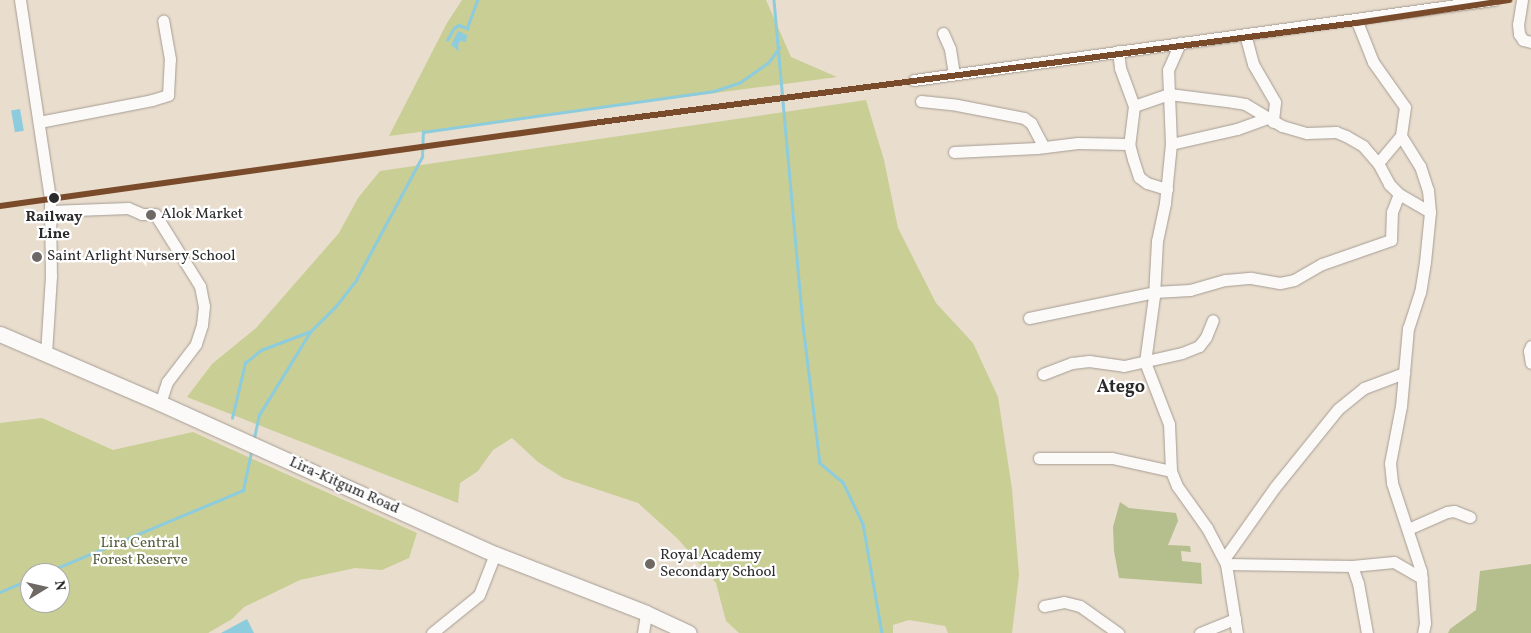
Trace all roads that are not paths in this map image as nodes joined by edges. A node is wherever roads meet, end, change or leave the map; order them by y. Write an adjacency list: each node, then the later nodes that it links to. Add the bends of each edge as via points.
1 (20, 0): 17 (street)
2 (1493, 0): 4 (street)
3 (1522, 0): 8 (street, via 1519,34 1522,40)
4 (1356, 19): 7 (street); 18 (street, via 1373,62 1405,107)
5 (163, 21): 17 (street, via 170,59 168,95)
6 (942, 33): 11 (street, via 950,49)
7 (1245, 34): 9 (street); 16 (street, via 1253,64 1275,102)
8 (1531, 42)
9 (1180, 43): 10 (street); 13 (street, via 1170,63)
10 (1118, 51): 11 (street); 15 (street, via 1120,68)
11 (954, 74): 12 (street)
12 (914, 80)
13 (1169, 94): 15 (street); 16 (street, via 1245,104); 20 (street)
14 (921, 102): 21 (street, via 957,105 1024,118 1031,123)
15 (1134, 106): 19 (street)
16 (1270, 120): 20 (street); 23 (street, via 1307,133 1336,132 1363,146)
17 (39, 122): 26 (street)
18 (1401, 136): 23 (street); 27 (street, via 1424,174)
19 (1130, 144): 21 (street, via 1101,142); 24 (street, via 1139,177)
20 (1171, 144): 24 (street)
21 (1044, 147): 22 (street)
22 (954, 152)
23 (1378, 163): 25 (street, via 1389,184)
24 (1167, 189): 28 (street, via 1157,241)
25 (1399, 194): 27 (street); 28 (street, via 1392,212 1391,240 1322,264 1294,280 1280,283 1251,278 1226,280 1190,290)
26 (50, 211): 33 (street, via 51,286); 38 (street, via 128,208 142,214 155,214 200,286 204,306 196,344 167,382)
27 (1430, 212): 36 (street, via 1426,262 1408,328)
28 (1154, 292): 29 (street); 34 (street)
29 (1029, 318)
30 (1213, 320): 34 (street, via 1199,346)
31 (0, 334): 33 (main road, Lira-Kitgum Road)
32 (1531, 346): 35 (street)
33 (46, 354): 38 (main road, Lira-Kitgum Road)
34 (1145, 362): 37 (street, via 1124,366 1089,361 1072,363); 40 (street, via 1169,424)
35 (1531, 363)
36 (1404, 373): 42 (street, via 1390,463 1392,483); 44 (street, via 1364,388 1338,409 1275,487)
37 (1043, 374)
38 (160, 403): 43 (main road, Lira-Kitgum Road)
39 (1039, 458): 40 (street, via 1112,458)
40 (1172, 472): 44 (street, via 1183,498 1206,528)
41 (1470, 517): 42 (street, via 1448,512)
42 (1408, 529): 46 (street)
43 (495, 554): 48 (main road, Lira-Kitgum Road); 50 (street, via 479,595)
44 (1225, 562): 45 (street); 49 (street)
45 (1352, 566): 46 (street, via 1394,562); 56 (street)
46 (1422, 578): 57 (street)
47 (1044, 606): 53 (street, via 1064,602 1080,606)
48 (646, 613): 51 (street); 52 (main road, Lira-Kitgum Road)
49 (1235, 619): 54 (street); 55 (street)
50 (432, 633)
51 (643, 633)
52 (689, 633)
53 (1118, 633)
54 (1200, 633)
55 (1238, 633)
56 (1367, 633)
57 (1423, 633)

